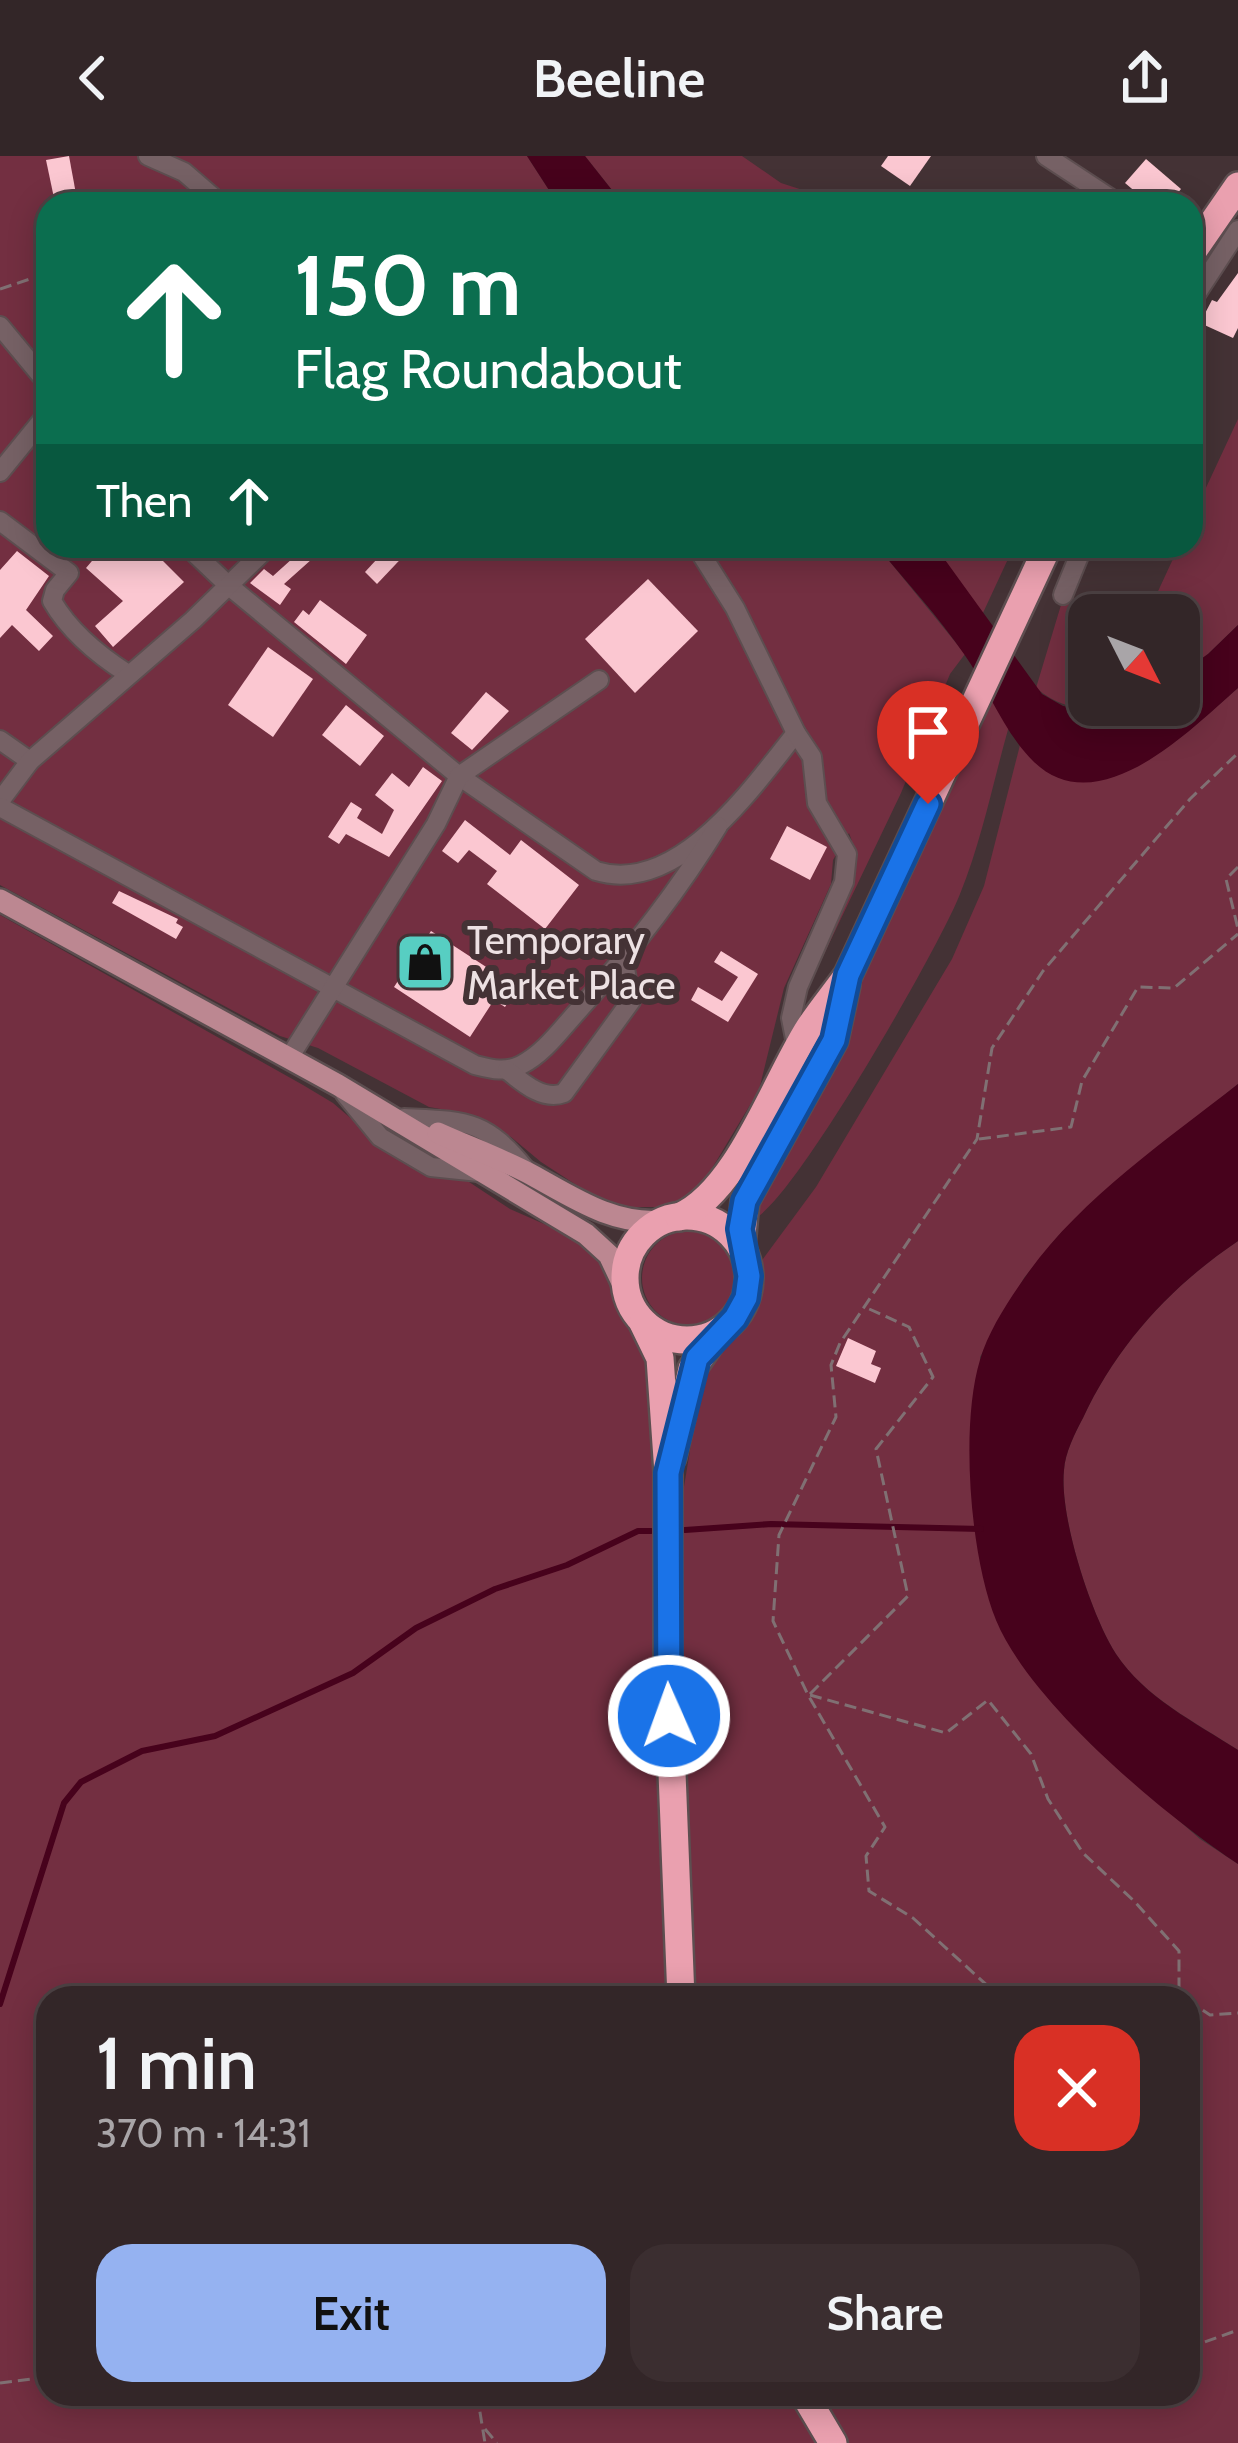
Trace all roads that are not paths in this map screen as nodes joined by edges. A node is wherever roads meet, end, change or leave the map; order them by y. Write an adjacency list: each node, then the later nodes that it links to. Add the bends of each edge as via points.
1 (148, 156): 4 (street)
2 (1046, 156): 5 (street)
3 (1238, 186): 7 (highway)
4 (206, 192)
5 (1101, 192)
6 (1238, 230): 8 (street)
7 (1203, 237)
8 (1203, 284)
9 (0, 326): 10 (street)
10 (36, 370)
11 (36, 428): 12 (street)
12 (0, 472)
13 (0, 520): 14 (street)
14 (36, 548)
15 (49, 558): 23 (street, via 69,573 52,602 62,619)
16 (200, 558): 21 (street)
17 (256, 558): 21 (street)
18 (704, 558): 25 (street)
19 (1078, 558): 22 (street)
20 (1042, 559): 33 (highway)
21 (228, 585): 23 (street); 28 (street)
22 (1063, 595)
23 (128, 674): 27 (street)
24 (599, 680): 28 (street)
25 (796, 733): 30 (street); 35 (street, via 848,869 798,987 791,1018)
26 (0, 740): 27 (street)
27 (30, 761): 29 (street)
28 (459, 776): 30 (street, via 612,876 662,865); 34 (street)
29 (0, 804): 34 (street)
30 (718, 826): 32 (street)
31 (0, 900): 36 (main road)
32 (623, 958): 37 (street, via 549,1043); 37 (street, via 631,1001 564,1093 543,1094)
33 (848, 975): 35 (highway); 40 (highway, via 834,1040 745,1201)
34 (334, 990): 36 (street); 37 (street, via 475,1065)
35 (797, 1050): 39 (highway, via 722,1184 696,1209)
36 (290, 1058): 38 (main road)
37 (507, 1070)
38 (347, 1090): 39 (main road, via 602,1212); 41 (main road, via 599,1244)
39 (670, 1219): 40 (highway, via 710,1220); 41 (highway, via 632,1250)
40 (741, 1246): 43 (highway, via 746,1298)
41 (626, 1292): 42 (highway)
42 (644, 1323): 43 (highway, via 679,1340); 44 (highway, via 662,1369)
43 (717, 1333): 44 (highway, via 692,1369)
44 (668, 1473): 45 (highway)
45 (681, 1986)
46 (811, 2406): 47 (highway)
47 (833, 2443)

